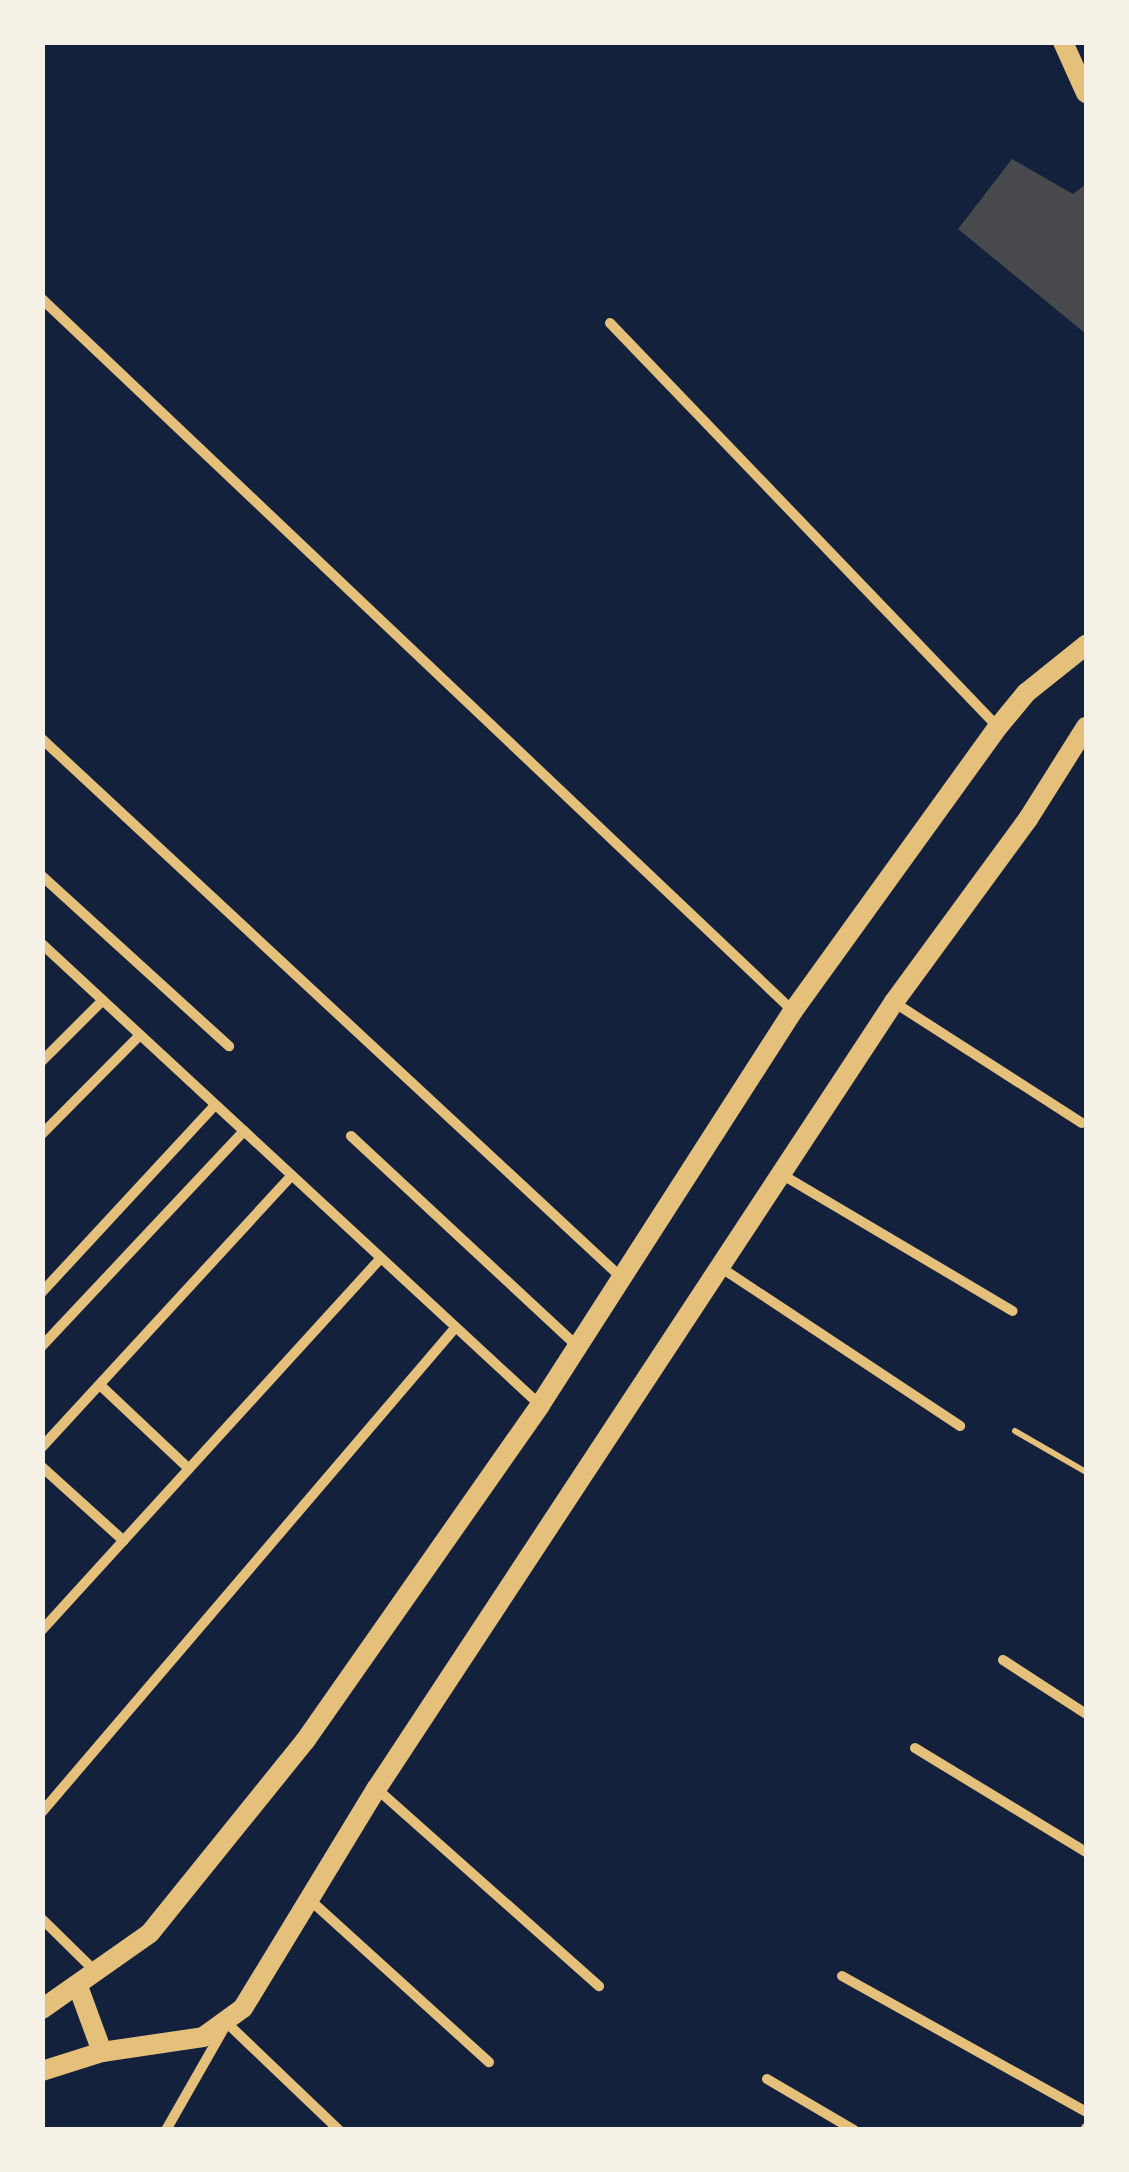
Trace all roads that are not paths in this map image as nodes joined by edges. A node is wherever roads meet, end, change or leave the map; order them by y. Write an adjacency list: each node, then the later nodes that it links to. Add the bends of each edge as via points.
1 (1063, 42): 2 (main road)
2 (1086, 93)
3 (42, 299): 13 (street)
4 (610, 322): 6 (street)
5 (1086, 644): 6 (main road, via 1026,693)
6 (998, 727): 13 (main road)
7 (1086, 728): 12 (main road)
8 (42, 739): 26 (street)
9 (42, 876): 15 (street)
10 (43, 945): 11 (street)
11 (103, 1000): 14 (street); 16 (street)
12 (894, 1002): 18 (street); 22 (main road)
13 (794, 1011): 26 (main road)
14 (140, 1035): 17 (street); 20 (street)
15 (229, 1046)
16 (42, 1061)
17 (215, 1105): 19 (street); 27 (street)
18 (1082, 1123)
19 (244, 1131): 23 (street); 30 (street)
20 (42, 1134)
21 (352, 1136): 31 (street)
22 (781, 1174): 25 (main road); 28 (street)
23 (292, 1176): 24 (street); 32 (street)
24 (381, 1258): 29 (street); 37 (street)
25 (720, 1267): 34 (street); 43 (main road)
26 (623, 1280): 31 (main road)
27 (42, 1292)
28 (1012, 1311)
29 (456, 1328): 33 (street); 44 (street)
30 (42, 1346)
31 (578, 1347): 33 (main road)
32 (100, 1385): 35 (street); 37 (street)
33 (540, 1405): 48 (main road, via 305,1741 195,1884)
34 (960, 1426)
35 (42, 1447)
36 (42, 1467): 38 (street)
37 (189, 1469): 38 (street)
38 (124, 1540): 39 (street)
39 (45, 1622)
40 (1003, 1660): 41 (street)
41 (1086, 1714)
42 (916, 1748): 45 (street)
43 (376, 1788): 46 (main road); 50 (street)
44 (42, 1812)
45 (1086, 1852)
46 (308, 1898): 53 (main road); 55 (street)
47 (42, 1919): 48 (street)
48 (98, 1975): 51 (main road)
49 (842, 1976): 58 (street)
50 (599, 1986)
51 (79, 1989): 52 (main road); 54 (main road)
52 (42, 2009)
53 (228, 2023): 54 (main road, via 203,2038); 59 (street); 60 (street)
54 (102, 2052): 56 (main road)
55 (488, 2062)
56 (42, 2071)
57 (767, 2079): 61 (street)
58 (1086, 2112)
59 (166, 2130)
60 (338, 2130)
61 (854, 2130)

